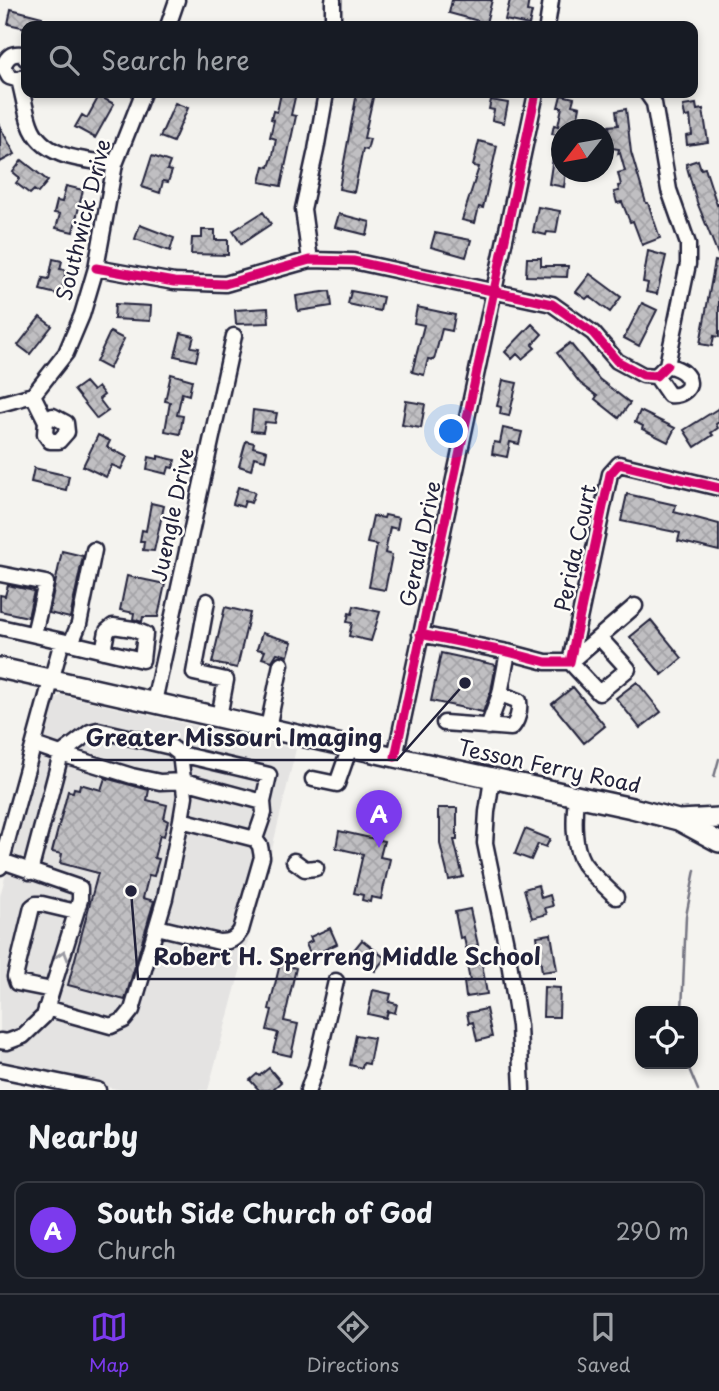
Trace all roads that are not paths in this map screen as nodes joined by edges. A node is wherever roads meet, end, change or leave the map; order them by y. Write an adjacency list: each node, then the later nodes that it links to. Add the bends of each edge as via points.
1 (177, 0): 4 (street)
2 (333, 0): 5 (street)
3 (551, 0): 6 (street)
4 (169, 21)
5 (332, 21)
6 (548, 21)
7 (21, 54): 8 (street, via 7,57 4,66 9,77)
8 (21, 77)
9 (26, 98): 14 (street, via 30,127 42,142 67,158)
10 (141, 98): 14 (street, Southwick Drive)
11 (325, 98): 15 (street, via 303,209)
12 (535, 98): 17 (street, Gerald Drive)
13 (650, 98): 19 (street, via 669,190 688,244)
14 (116, 164): 16 (street, Southwick Drive)
15 (310, 260): 16 (street, via 225,284 174,282); 17 (street, via 353,261)
16 (96, 268): 21 (street, Southwick Drive, via 66,353)
17 (493, 290): 20 (street, via 552,304 593,333 617,361 643,375); 31 (street, Gerald Drive)
18 (234, 336): 41 (street, Juengle Drive)
19 (667, 365): 20 (street); 20 (street, via 688,377 685,392 669,396)
20 (656, 376)
21 (33, 395): 22 (street); 23 (street)
22 (0, 404)
23 (46, 421)
24 (719, 488): 36 (street, Perida Court, via 619,464 610,474)
25 (94, 550): 33 (street, via 79,624)
26 (0, 574): 30 (street, via 46,583)
27 (208, 601): 42 (street, via 194,673 226,680)
28 (635, 606): 32 (street)
29 (0, 626): 30 (street)
30 (34, 634): 33 (street)
31 (420, 634): 35 (street); 50 (street, Gerald Drive)
32 (599, 637): 36 (street); 36 (street, via 628,669 599,693)
33 (66, 642): 34 (street); 39 (street)
34 (103, 651)
35 (508, 652): 36 (street, via 546,662); 40 (street)
36 (570, 662)
37 (281, 664): 45 (street)
38 (0, 668): 39 (main road, Tesson Ferry Road)
39 (52, 679): 41 (main road, Tesson Ferry Road); 46 (street)
40 (500, 694): 44 (street); 44 (street, via 519,701 516,724)
41 (154, 702): 42 (main road, Tesson Ferry Road)
42 (219, 717): 45 (main road, Tesson Ferry Road)
43 (444, 723): 44 (street)
44 (488, 727)
45 (268, 728): 47 (main road, Tesson Ferry Road)
46 (35, 745): 48 (street); 62 (street)
47 (350, 747): 50 (main road, Tesson Ferry Road); 51 (street, via 338,784)
48 (61, 754): 49 (street, via 98,730 171,747); 53 (street, via 132,776); 64 (street)
49 (180, 754): 53 (street); 55 (street, via 269,775)
50 (395, 757): 52 (main road, Tesson Ferry Road)
51 (313, 779)
52 (492, 779): 54 (main road, Tesson Ferry Road); 76 (street, via 485,843 519,1026)
53 (184, 781): 55 (street); 57 (street)
54 (576, 797): 58 (main road, Tesson Ferry Road); 65 (street, via 574,818 583,862)
55 (263, 802): 59 (street)
56 (719, 818): 58 (main road, Tesson Ferry Road)
57 (181, 820): 59 (street); 67 (street)
58 (678, 820): 60 (main road, Tesson Ferry Road)
59 (255, 839): 67 (street, via 262,857 237,938 219,942)
60 (719, 842)
61 (294, 861): 63 (street, via 305,869)
62 (1, 864): 64 (street)
63 (316, 868)
64 (30, 872): 66 (street, via 80,888)
65 (616, 897)
66 (76, 912): 69 (street, one-way to 66); 69 (street, via 42,904 32,907 15,978 18,984)
67 (157, 927): 70 (street, via 132,1010 124,1020 111,1026)
68 (336, 981): 75 (street)
69 (52, 990): 70 (street)
70 (46, 1008): 71 (street, via 44,1016 23,1036)
71 (0, 1041)
72 (0, 1070): 73 (street)
73 (79, 1088): 74 (street)
74 (98, 1090)
75 (308, 1090)
76 (522, 1090)

